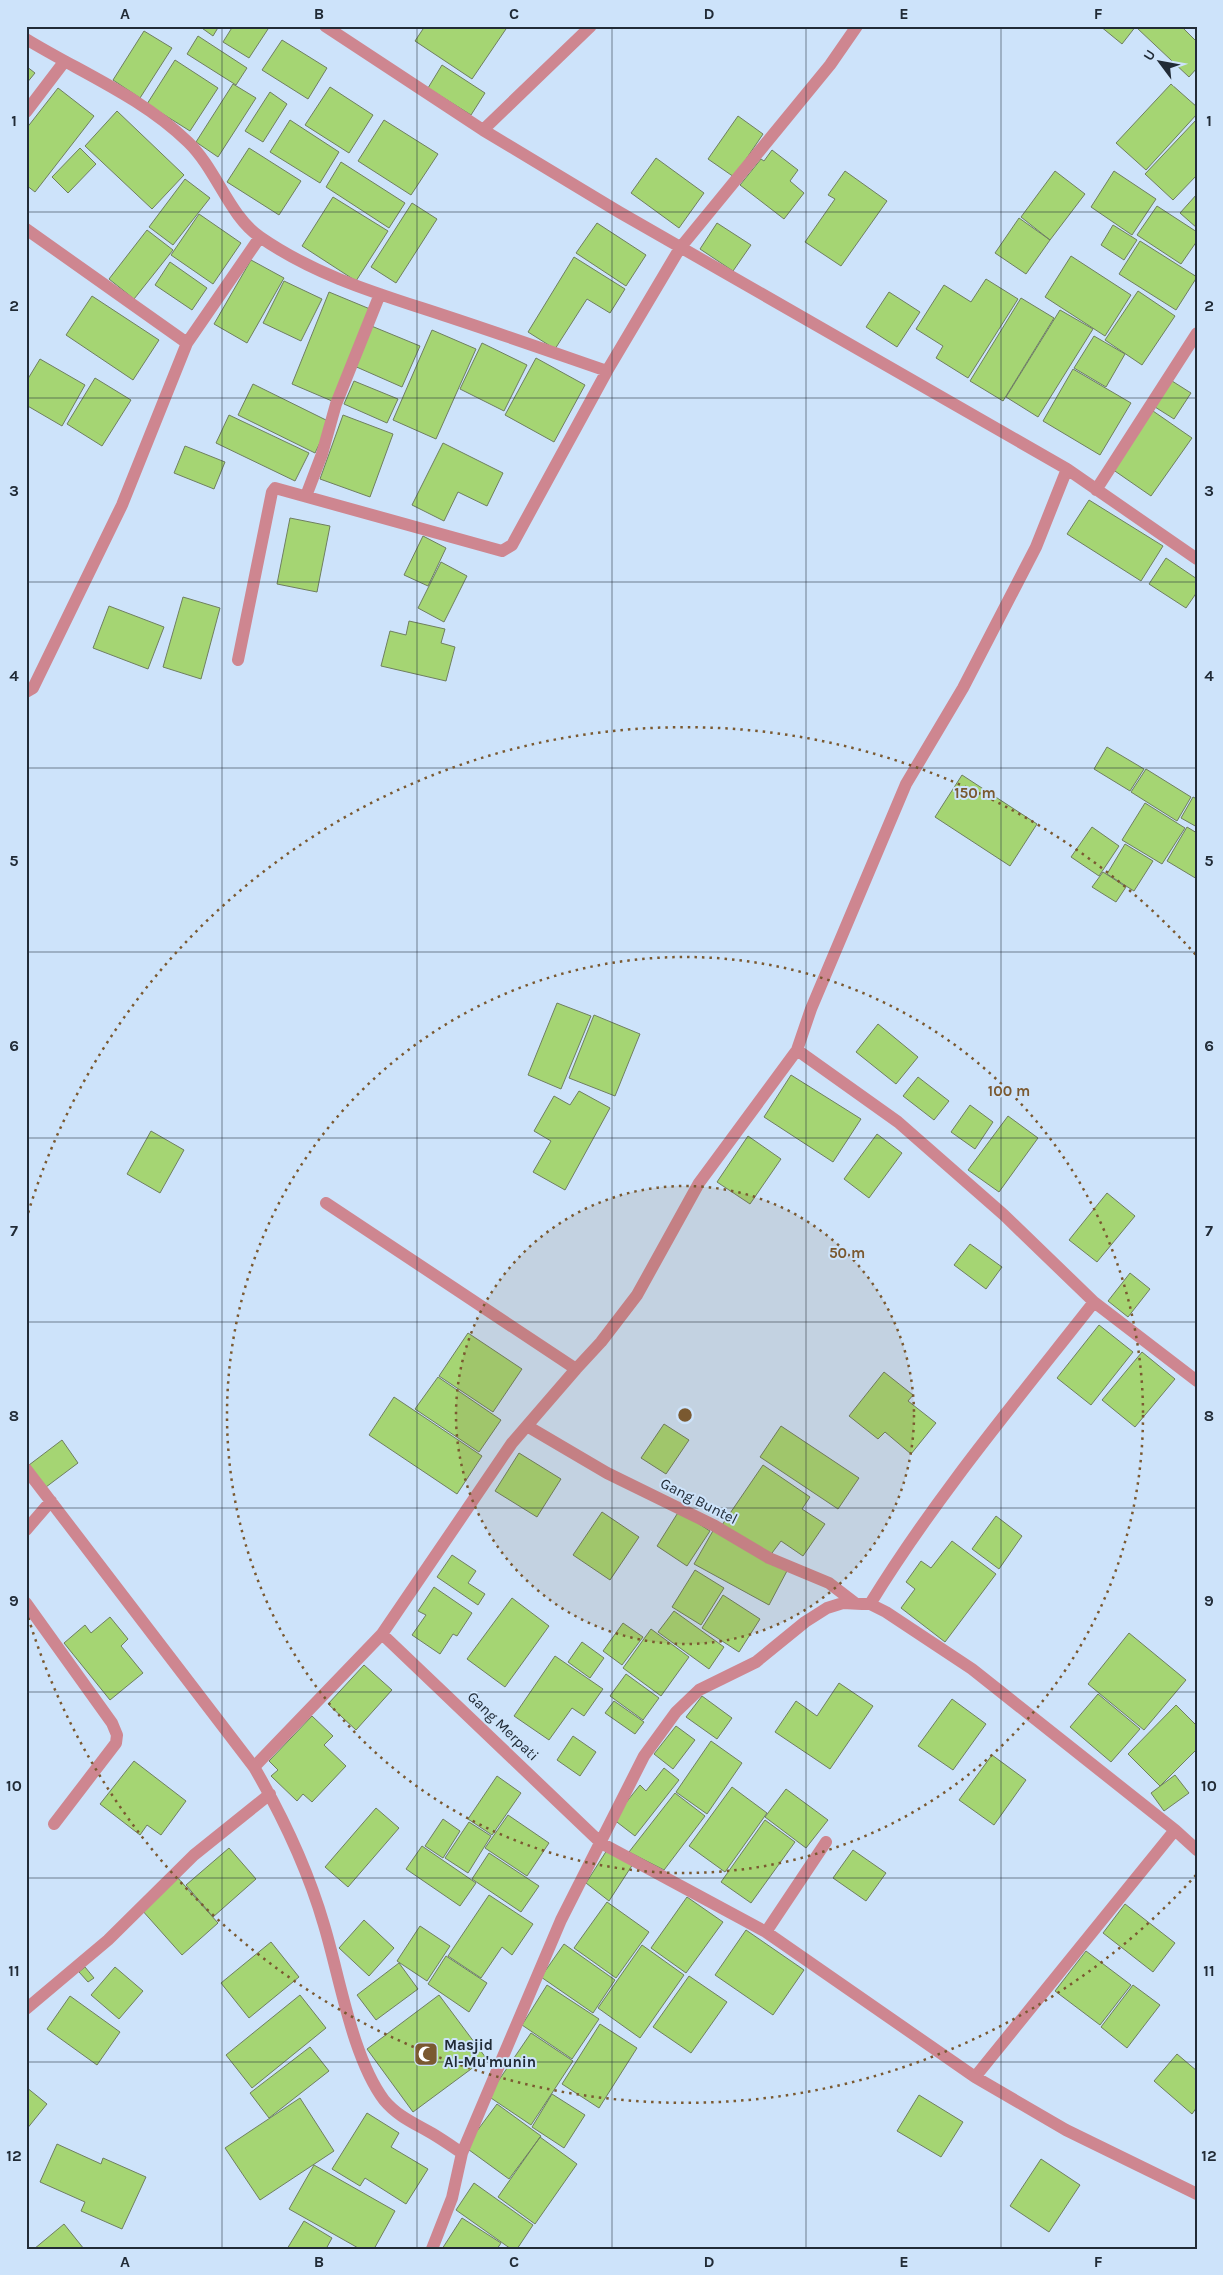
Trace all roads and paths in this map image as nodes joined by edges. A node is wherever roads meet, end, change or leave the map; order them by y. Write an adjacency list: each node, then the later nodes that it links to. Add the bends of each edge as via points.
1 (325, 26): 7 (street)
2 (591, 26): 7 (street)
3 (857, 26): 10 (street, via 830,64)
4 (26, 39): 5 (street)
5 (64, 62): 6 (street); 9 (street, via 144,106 172,127 201,156 239,218)
6 (26, 112)
7 (483, 130): 10 (street)
8 (26, 229): 13 (street)
9 (260, 237): 11 (street, via 311,267); 13 (street)
10 (680, 248): 14 (street); 15 (street)
11 (380, 294): 14 (street); 17 (street, via 336,404)
12 (1197, 334): 16 (street)
13 (187, 343): 20 (street, via 122,505 33,688)
14 (607, 371): 17 (street, via 508,549 502,551)
15 (1067, 469): 16 (street); 21 (street, via 1036,547 963,688 906,784 811,1009)
16 (1096, 490): 18 (street)
17 (306, 496): 19 (street, via 275,488 272,492)
18 (1197, 559)
19 (238, 660)
20 (26, 692)
21 (797, 1050): 23 (street, via 898,1122 1004,1215); 24 (street, via 699,1184 637,1295)
22 (326, 1203): 24 (street)
23 (1094, 1302): 25 (street); 32 (street, via 935,1508)
24 (576, 1369): 26 (street)
25 (1197, 1382)
26 (527, 1426): 31 (street, Gang Buntel, via 607,1473 715,1526 769,1558 829,1583); 33 (street, via 486,1479)
27 (26, 1469): 28 (street)
28 (51, 1501): 29 (street); 34 (street)
29 (26, 1530)
30 (26, 1603): 36 (street, via 112,1723 117,1736 106,1757)
31 (855, 1604): 32 (street); 39 (street, via 843,1603 826,1608 756,1662 699,1690 676,1712 644,1756)
32 (870, 1604): 37 (street, via 972,1669)
33 (382, 1634): 34 (street); 39 (street, Gang Merpati)
34 (254, 1767): 35 (street)
35 (270, 1794): 42 (street, via 194,1855 108,1940); 44 (street, via 306,1870 358,2044 376,2087 385,2101 414,2125)
36 (54, 1824)
37 (1175, 1830): 40 (street); 43 (street)
38 (826, 1842): 41 (street)
39 (601, 1843): 41 (street, Gang Merpati); 44 (street, via 561,1920)
40 (1197, 1850)
41 (766, 1932): 43 (street, Gang Merpati)
42 (26, 2009)
43 (975, 2077): 45 (street, Gang Merpati, via 1066,2130)
44 (462, 2153): 46 (street, via 452,2198)
45 (1197, 2194)
46 (432, 2249)

